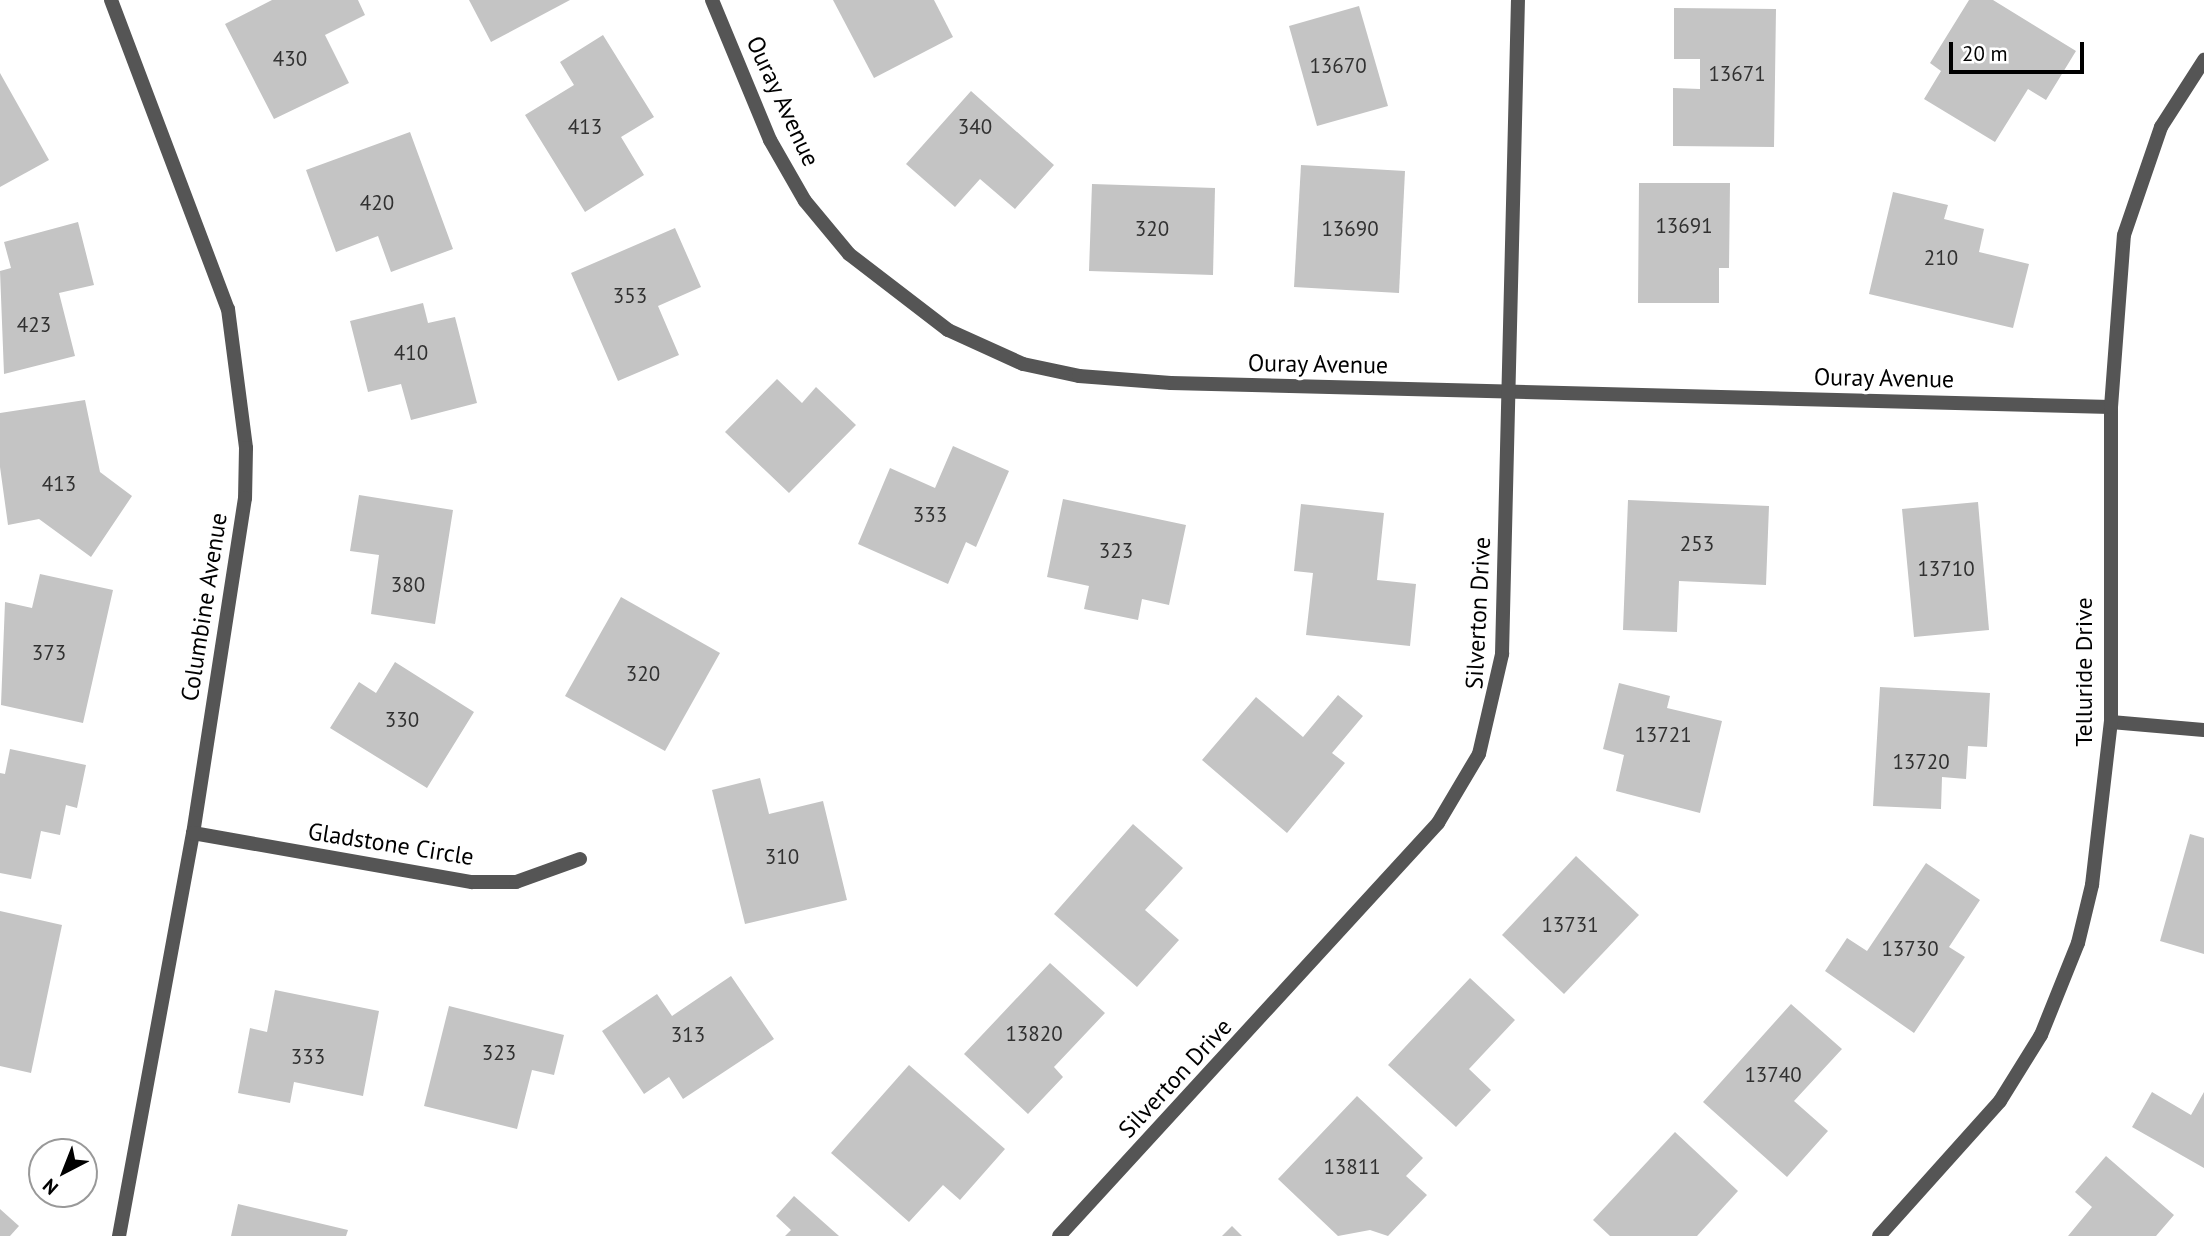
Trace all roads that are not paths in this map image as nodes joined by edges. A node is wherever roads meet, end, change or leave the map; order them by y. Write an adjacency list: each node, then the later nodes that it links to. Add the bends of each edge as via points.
1 (111, 0): 9 (street, Columbine Avenue, via 208,243 243,389 245,498)
2 (712, 0): 5 (street, Ouray Avenue, via 770,140 805,201 849,254 896,295 991,352 1079,376)
3 (1518, 0): 5 (street, Silverton Drive)
4 (2204, 60): 6 (street, Telluride Drive, via 2161,127 2124,235)
5 (1509, 391): 6 (street, Ouray Avenue); 12 (street, Silverton Drive, via 1502,654 1479,754 1438,823)
6 (2110, 407): 7 (street, Telluride Drive)
7 (2111, 722): 8 (street); 13 (street, Telluride Drive, via 2092,885 2078,943 2041,1035 1980,1126)
8 (2204, 730)
9 (193, 833): 10 (street, Gladstone Circle, via 472,881 516,882); 11 (street, Columbine Avenue)
10 (580, 859)
11 (119, 1236)
12 (1059, 1236)
13 (1879, 1236)

